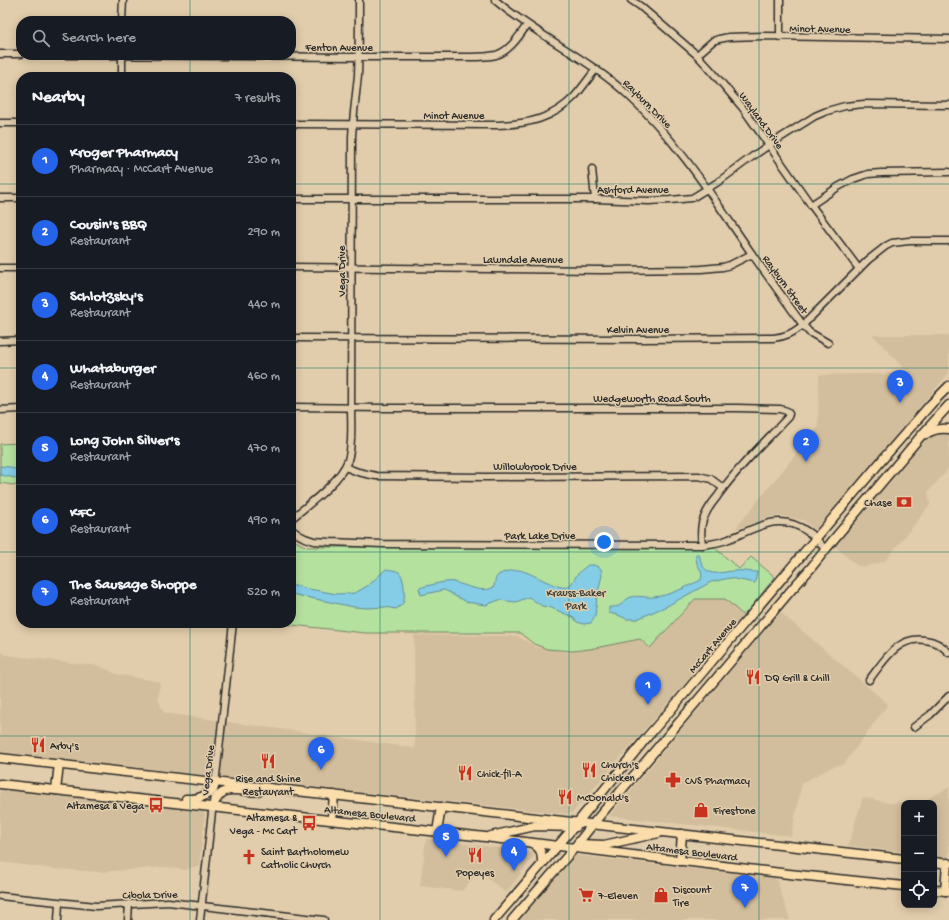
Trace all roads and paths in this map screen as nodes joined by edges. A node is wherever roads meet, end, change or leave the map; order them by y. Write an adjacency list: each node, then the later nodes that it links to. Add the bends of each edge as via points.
1 (123, 0): 6 (street)
2 (358, 0): 14 (street, Vega Drive)
3 (496, 0): 7 (street, Rayburn Drive)
4 (631, 0): 12 (street, Wayland Drive)
5 (780, 0): 8 (street)
6 (122, 16)
7 (527, 25): 14 (street, Fenton Avenue, via 515,41 495,55); 16 (street, Rayburn Drive)
8 (780, 37): 9 (street, Minot Avenue); 12 (street, Minot Avenue, via 719,39)
9 (949, 39)
10 (0, 54): 11 (street)
11 (16, 54)
12 (697, 55): 23 (street, Wayland Drive, via 742,107)
13 (296, 56): 14 (street, Fenton Avenue)
14 (359, 57): 22 (street, Vega Drive)
15 (122, 60): 17 (street)
16 (596, 69): 22 (street, Minot Avenue, via 566,104 539,120 498,126); 26 (street, Rayburn Drive, via 628,95 664,131)
17 (122, 72)
18 (949, 105): 23 (street, Ashford Avenue, via 845,106 815,116)
19 (0, 123): 20 (street)
20 (16, 123)
21 (296, 124): 22 (street, Minot Avenue)
22 (353, 124): 30 (street, Vega Drive)
23 (769, 145): 26 (street, Ashford Avenue); 32 (street, Wayland Drive)
24 (592, 169): 31 (street)
25 (949, 172): 32 (street, via 868,174 838,187)
26 (707, 189): 31 (street, Ashford Avenue, via 692,198 670,200); 34 (street, Rayburn Drive)
27 (0, 198): 28 (street)
28 (16, 198)
29 (296, 199): 30 (street, Ashford Avenue)
30 (352, 199): 31 (street, Ashford Avenue); 38 (street, Vega Drive)
31 (595, 199)
32 (811, 206): 39 (street, Wayland Drive)
33 (949, 241): 39 (street, Kelvin Avenue, via 892,243)
34 (752, 254): 38 (street, Lawndale Avenue, via 730,265 702,269); 40 (street, Rayburn Street)
35 (0, 268): 36 (street)
36 (16, 268)
37 (296, 268): 38 (street, Lawndale Avenue)
38 (351, 268): 42 (street, Vega Drive)
39 (859, 269): 40 (street, Kelvin Avenue)
40 (803, 325): 42 (street, Kelvin Avenue, via 786,336 773,338); 45 (street, Rayburn Street, via 809,332)
41 (296, 338): 42 (street, Kelvin Avenue)
42 (351, 338): 49 (street, Vega Drive)
43 (16, 340): 44 (street)
44 (0, 341)
45 (828, 342)
46 (949, 386): 55 (main road, McCart Avenue)
47 (949, 405): 53 (main road)
48 (296, 407): 49 (street)
49 (351, 408): 54 (street, Vega Drive, via 350,449); 57 (street, Wedgeworth Road South, via 737,408 787,411 788,417)
50 (16, 409): 51 (street)
51 (0, 410)
52 (949, 429): 53 (main road, via 934,430)
53 (920, 437): 56 (main road)
54 (345, 467): 57 (street, Willowbrook Drive, via 376,476 699,476 711,479); 58 (street, Vega Drive, via 339,477)
55 (876, 467): 56 (main road); 60 (main road, McCart Avenue)
56 (887, 476): 62 (main road)
57 (723, 488): 61 (street, Wedgeworth Road South, via 703,520)
58 (296, 516)
59 (296, 533): 61 (street, Park Lake Drive, via 314,541 383,544)
60 (816, 539): 61 (street, Park Lake Drive, via 807,531 792,524 775,522 759,525 729,539); 62 (street, Park Lake Drive); 65 (main road, McCart Avenue)
61 (702, 545)
62 (826, 550): 66 (main road)
63 (232, 628): 74 (street, Vega Drive)
64 (949, 653): 67 (street, via 930,640 905,642 890,654)
65 (715, 658): 66 (main road); 70 (main road, McCart Avenue)
66 (725, 669): 71 (main road)
67 (869, 680)
68 (949, 696): 69 (street)
69 (914, 727)
70 (648, 736): 71 (main road); 84 (main road, McCart Avenue)
71 (659, 746): 83 (main road)
72 (0, 758): 73 (main road, Altamesa Boulevard)
73 (59, 764): 74 (main road, Altamesa Boulevard); 77 (main road)
74 (216, 783): 76 (main road, Altamesa Boulevard); 79 (main road, via 198,799 167,798); 80 (street, Vega Drive)
75 (0, 784): 77 (main road, Altamesa Boulevard)
76 (264, 787): 78 (main road, Altamesa Boulevard); 80 (main road, via 257,792 224,791 216,798)
77 (56, 790): 79 (main road, Altamesa Boulevard)
78 (334, 795): 81 (main road, Altamesa Boulevard); 82 (main road)
79 (158, 801): 80 (main road, Altamesa Boulevard)
80 (212, 807): 82 (main road, Altamesa Boulevard); 103 (street, Vega Drive)
81 (441, 808): 84 (main road, Altamesa Boulevard); 85 (main road)
82 (332, 820): 85 (main road, Altamesa Boulevard)
83 (593, 824): 84 (main road, Altamesa Boulevard); 86 (main road, Altamesa Boulevard); 91 (main road)
84 (576, 825): 88 (main road, via 536,826); 90 (main road, McCart Avenue)
85 (437, 832): 88 (main road, Altamesa Boulevard)
86 (666, 832): 87 (main road, Altamesa Boulevard); 91 (main road, via 604,844)
87 (682, 834): 92 (main road, Altamesa Boulevard); 93 (main road)
88 (485, 837): 89 (main road, Altamesa Boulevard)
89 (532, 843): 90 (main road, Altamesa Boulevard); 95 (main road, via 539,848)
90 (557, 846): 91 (main road, Altamesa Boulevard); 95 (main road, McCart Avenue)
91 (575, 846): 93 (main road, Altamesa Boulevard); 111 (main road)
92 (901, 859)
93 (680, 861): 97 (main road, Altamesa Boulevard)
94 (937, 862): 96 (main road)
95 (542, 863): 110 (main road, McCart Avenue)
96 (948, 864): 99 (main road)
97 (901, 886)
98 (937, 890): 99 (main road)
99 (947, 891)
100 (0, 896): 101 (street, Cibola Drive)
101 (59, 903): 102 (street, Cibola Drive, via 96,906); 105 (street)
102 (129, 904): 103 (street, Cibola Drive, via 168,902); 106 (street)
103 (201, 905): 104 (street, Cibola Drive); 107 (street, Vega Drive)
104 (268, 913): 108 (street); 109 (street, Cibola Drive)
105 (58, 920)
106 (128, 920)
107 (200, 920)
108 (267, 920)
109 (324, 920)
110 (494, 920)
111 (512, 920)

